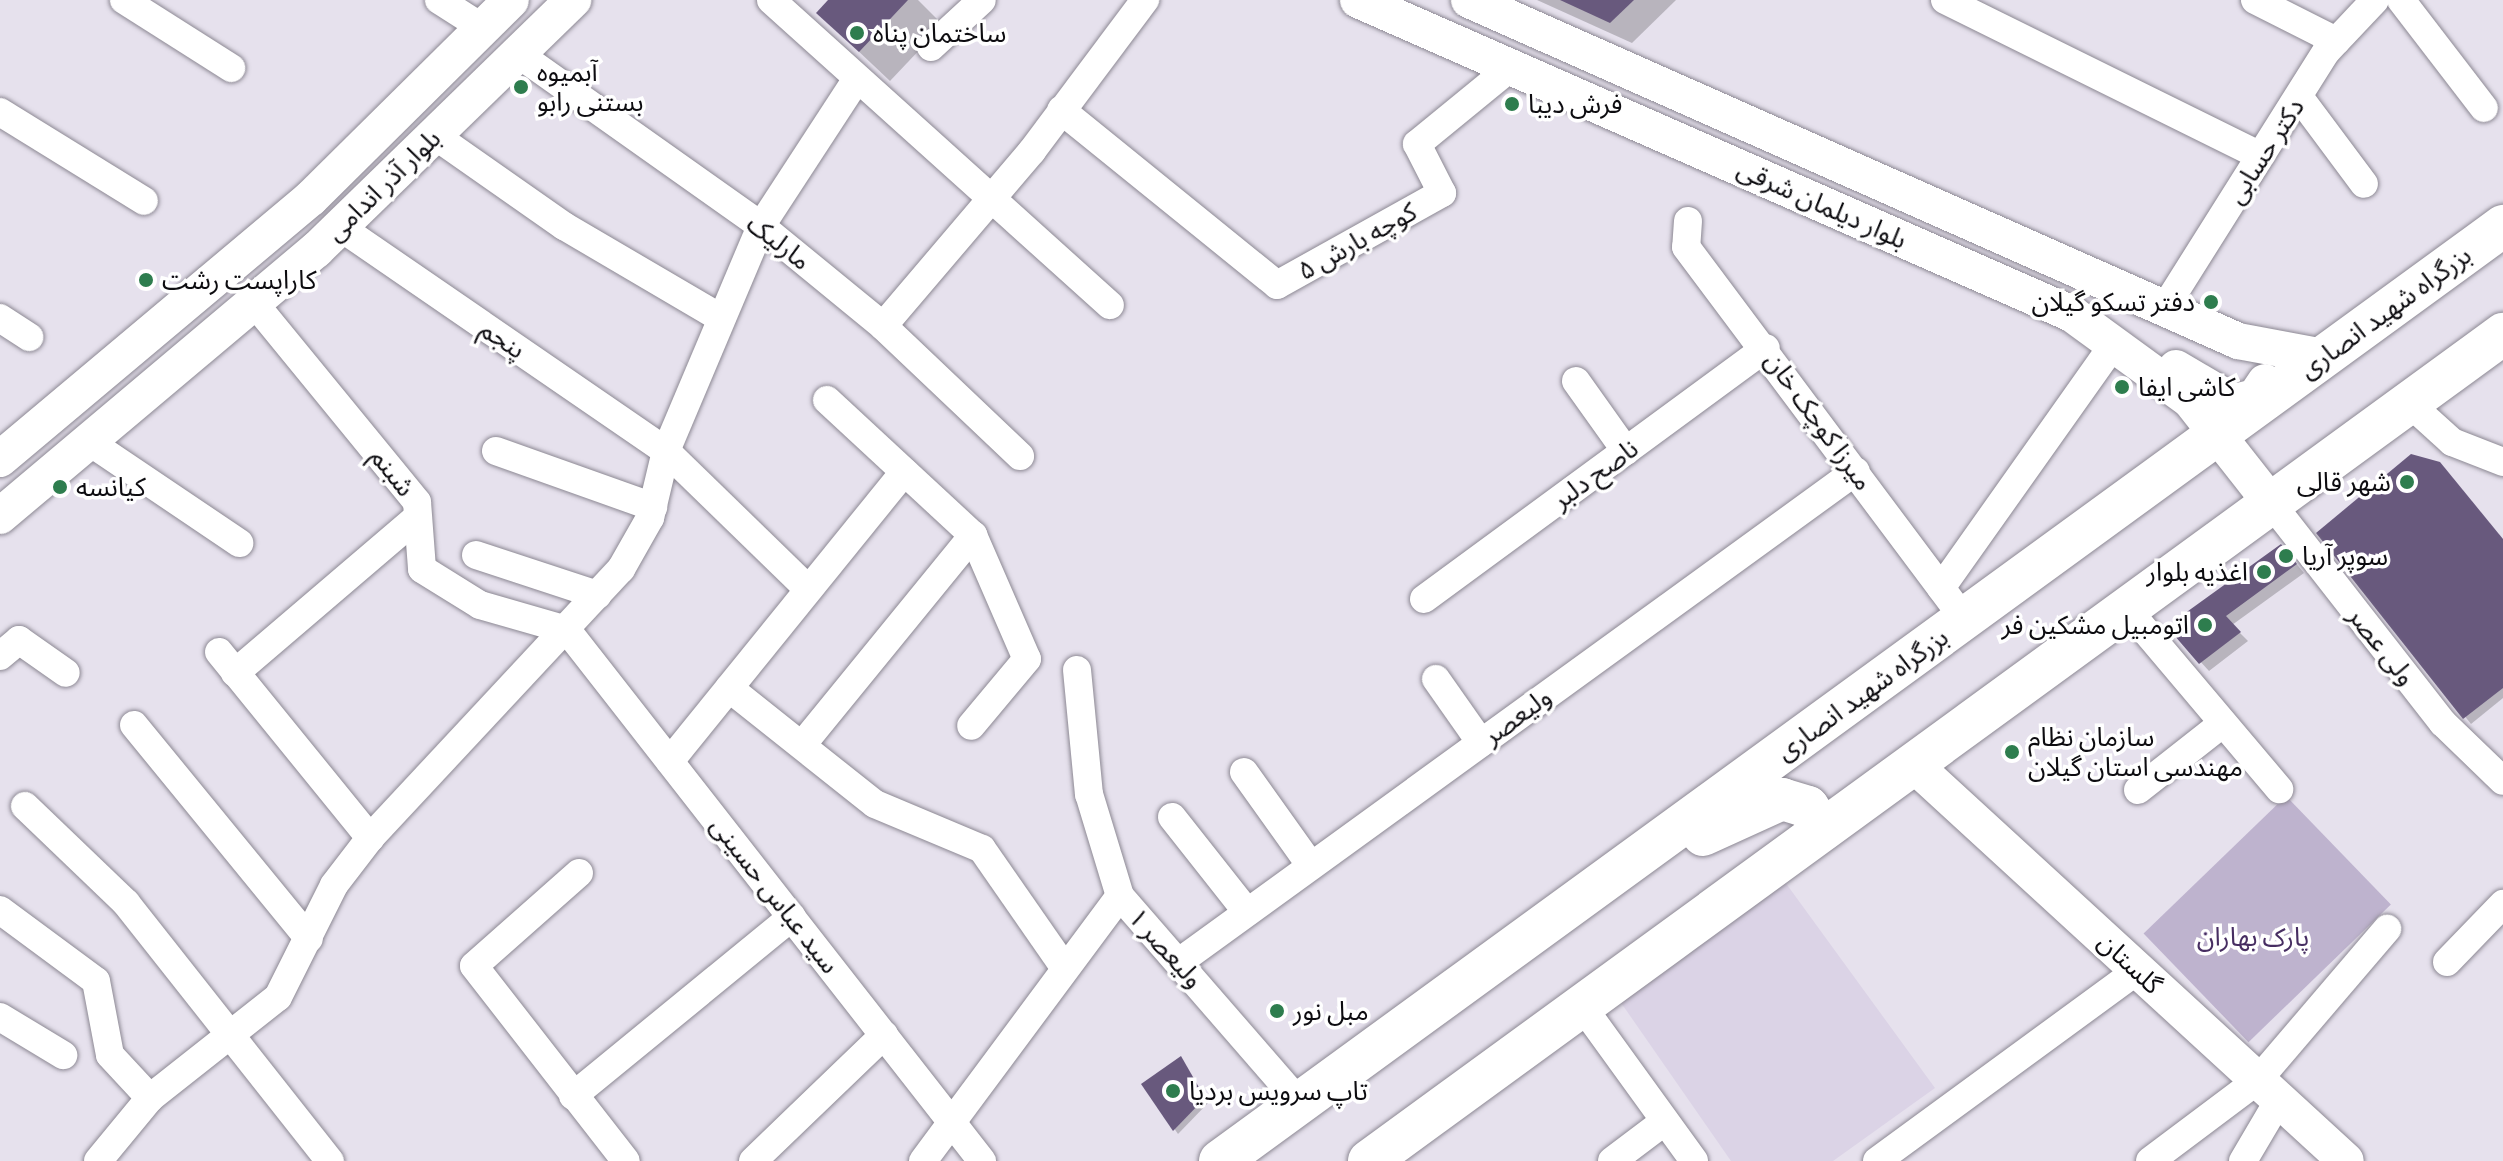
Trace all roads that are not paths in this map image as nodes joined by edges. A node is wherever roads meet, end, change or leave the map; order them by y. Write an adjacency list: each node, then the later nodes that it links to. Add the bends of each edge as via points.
1 (124, 0): 20 (street)
2 (439, 0): 15 (street)
3 (511, 0): 15 (main road, بلوار آذر اندامی)
4 (573, 0): 18 (main road, بلوار آذر اندامی)
5 (771, 0): 21 (street)
6 (982, 0): 17 (street)
7 (1145, 0): 24 (street)
8 (1358, 0): 19 (main road, بلوار دیلمان شرقی)
9 (1469, 0): 38 (main road, بلوار دیلمان شرقی)
10 (1945, 0): 27 (street)
11 (2255, 0): 16 (street)
12 (2359, 0): 16 (street, دکتر حسابی)
13 (2375, 0): 16 (street, دکتر حسابی)
14 (2401, 0): 23 (street)
15 (483, 28): 35 (main road, بلوار آذر اندامی, via 311,198)
16 (2331, 38): 22 (street, دکتر حسابی); 27 (street, دکتر حسابی)
17 (931, 47)
18 (517, 53): 26 (main road, بلوار آذر اندامی); 32 (street, مارلیک)
19 (1511, 67): 24 (street, کوچه بارش ۵, via 1417,144 1442,193 1277,285); 39 (main road, بلوار دیلمان شرقی)
20 (231, 68)
21 (856, 80): 29 (street); 32 (street)
22 (2300, 98): 28 (street); 38 (street, دکتر حسابی)
23 (2484, 108)
24 (1061, 110): 29 (street)
25 (0, 112): 30 (street)
26 (434, 135): 34 (main road, بلوار آذر اندامی); 41 (street, via 564,226)
27 (2250, 151): 38 (street, دکتر حسابی)
28 (2364, 184)
29 (986, 199): 37 (street); 42 (street)
30 (144, 201)
31 (1688, 221): 47 (street, میرزا کوچک خان, via 1686,247)
32 (761, 226): 41 (street); 42 (street, مارلیک)
33 (2503, 226): 48 (highway, بزرگراه شهید انصاری)
34 (340, 227): 36 (main road, بلوار آذر اندامی); 55 (street, پنجم)
35 (225, 271): 36 (main road); 58 (main road, بلوار آذر اندامی)
36 (255, 304): 53 (main road, بلوار آذر اندامی); 65 (street, شبنم, via 409,490 417,502)
37 (1110, 305)
38 (2158, 306): 45 (main road, بلوار دیلمان شرقی)
39 (2072, 314): 45 (main road, via 2241,402 2260,392 2266,376); 46 (main road, بلوار دیلمان شرقی)
40 (0, 318): 44 (street)
41 (721, 318): 55 (street)
42 (883, 326): 57 (street, مارلیک)
43 (2503, 334): 51 (highway)
44 (29, 337)
45 (2238, 341): 48 (main road, بلوار دیلمان شرقی)
46 (2113, 345): 52 (main road, بلوار دیلمان شرقی, via 2190,400); 72 (street)
47 (1766, 348): 56 (street, ناصح دلبر); 60 (street, میرزا کوچک خان)
48 (2324, 357): 52 (highway, بزرگراه شهید انصاری)
49 (1576, 381): 56 (street)
50 (827, 400): 61 (street)
51 (2409, 403): 59 (street, via 2452,442); 62 (highway)
52 (2217, 435): 62 (main road, بلوار دیلمان شرقی); 72 (highway, بزرگراه شهید انصاری)
53 (91, 443): 64 (main road, بلوار آذر اندامی); 67 (street)
54 (496, 451): 63 (street)
55 (666, 451): 63 (street); 69 (street, پنجم)
56 (1626, 451): 71 (street, ناصح دلبر)
57 (1020, 456)
58 (0, 459)
59 (2503, 462)
60 (1856, 471): 72 (street, میرزا کوچک خان); 83 (street, ولیعصر)
61 (904, 472): 66 (street); 69 (street)
62 (2271, 503): 73 (highway); 88 (street, ولی عصر, via 2443,723)
63 (653, 507): 70 (street)
64 (0, 516)
65 (414, 520): 74 (street, شبنم, via 422,569 480,605); 94 (street, via 227,662)
66 (973, 535): 82 (street, via 1027,659); 84 (street)
67 (239, 543)
68 (476, 555): 70 (street)
69 (808, 589): 79 (street)
70 (598, 595): 74 (street)
71 (1424, 599)
72 (1952, 604): 97 (highway, بزرگراه شهید انصاری)
73 (2127, 609): 80 (street); 86 (highway)
74 (567, 630): 85 (street, سید عباس حسینی); 94 (street)
75 (0, 656): 77 (street, via 19,640)
76 (1077, 670): 98 (street, ولیعصر ۱, via 1089,794)
77 (66, 673)
78 (1436, 679): 83 (street)
79 (729, 688): 84 (street); 85 (street)
80 (2223, 723): 89 (street); 90 (street)
81 (134, 725): 104 (street)
82 (971, 726)
83 (1481, 743): 95 (street, ولیعصر)
84 (802, 745): 107 (street, via 875,804 982,849)
85 (670, 761): 102 (street, سید عباس حسینی)
86 (1913, 764): 93 (highway); 108 (main road, گلستان)
87 (1244, 772): 95 (street)
88 (2503, 781)
89 (2279, 789)
90 (2138, 790)
91 (25, 806): 112 (street, via 126,903)
92 (1172, 817): 101 (street)
93 (1823, 830): 97 (highway, via 1803,804 1768,801); 109 (highway)
94 (370, 838): 104 (street, via 334,885)
95 (1311, 866): 101 (street, ولیعصر)
96 (579, 873): 115 (street, via 474,966)
97 (1585, 895): 117 (highway, بزرگراه شهید انصاری)
98 (1120, 896): 105 (street, ولیعصر ۱); 107 (street)
99 (2503, 904): 106 (street)
100 (0, 910): 116 (street, via 96,981 110,1055)
101 (1247, 912): 105 (street, ولیعصر)
102 (792, 917): 111 (street, سید عباس حسینی); 115 (street)
103 (2387, 929): 114 (street)
104 (309, 939): 112 (street, via 278,997)
105 (1179, 962): 117 (street, ولیعصر ۱)
106 (2447, 962)
107 (1064, 967): 119 (street)
108 (2138, 970): 114 (main road, گلستان); 130 (street)
109 (1582, 1006): 118 (street); 127 (highway)
110 (0, 1017): 113 (street)
111 (884, 1035): 119 (street, سید عباس حسینی); 123 (street)
112 (230, 1037): 116 (street); 121 (street)
113 (63, 1055)
114 (2268, 1090): 131 (street); 132 (street); 133 (main road, گلستان)
115 (573, 1096): 122 (street)
116 (150, 1098): 120 (street)
117 (1300, 1103): 126 (highway, بزرگراه شهید انصاری)
118 (1665, 1121): 128 (street); 129 (street)
119 (954, 1124): 124 (street); 125 (street, سید عباس حسینی)
120 (98, 1161)
121 (330, 1161)
122 (626, 1161)
123 (753, 1161)
124 (923, 1161)
125 (982, 1161)
126 (1220, 1161)
127 (1369, 1161)
128 (1612, 1161)
129 (1694, 1161)
130 (1877, 1161)
131 (2150, 1161)
132 (2243, 1161)
133 (2346, 1161)

